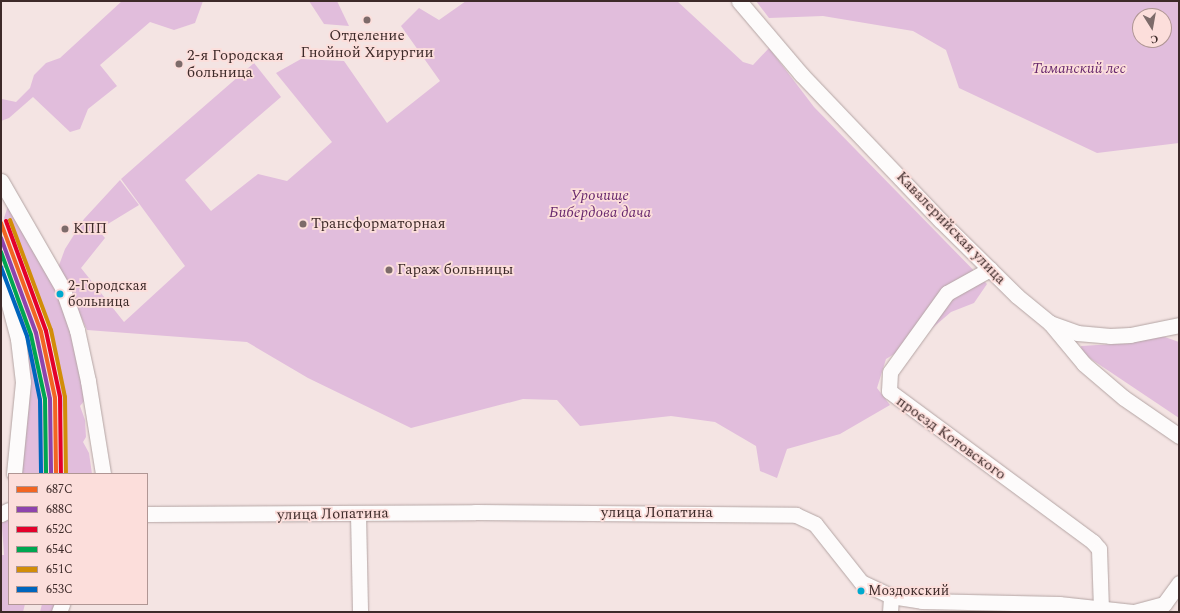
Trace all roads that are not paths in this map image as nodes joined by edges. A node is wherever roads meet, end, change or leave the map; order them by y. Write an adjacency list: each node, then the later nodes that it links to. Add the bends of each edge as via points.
1 (739, 1): 3 (street, Кавалерийская улица, via 801,74)
2 (1, 181): 9 (street, via 62,287 77,330)
3 (990, 269): 5 (street, Кавалерийская улица); 14 (street, проезд Котовского, via 948,293 890,372 889,391 1093,542 1099,549)
4 (1, 274): 8 (street, via 18,339 23,382)
5 (1050, 323): 6 (street, via 1077,333 1110,336 1130,336); 7 (street, Кавалерийская улица, via 1084,364 1124,398)
6 (1179, 325)
7 (1179, 436)
8 (14, 473)
9 (103, 473)
10 (148, 514): 11 (street, улица Лопатина)
11 (358, 514): 13 (street, улица Лопатина, via 491,512 796,515 815,524 861,582); 15 (street)
12 (1178, 587): 17 (street, улица Лопатина, via 1164,604)
13 (890, 596): 14 (street, улица Лопатина, via 922,601 1031,603); 16 (street)
14 (1101, 609): 17 (street, улица Лопатина)
15 (360, 612)
16 (890, 612)
17 (1139, 612)

